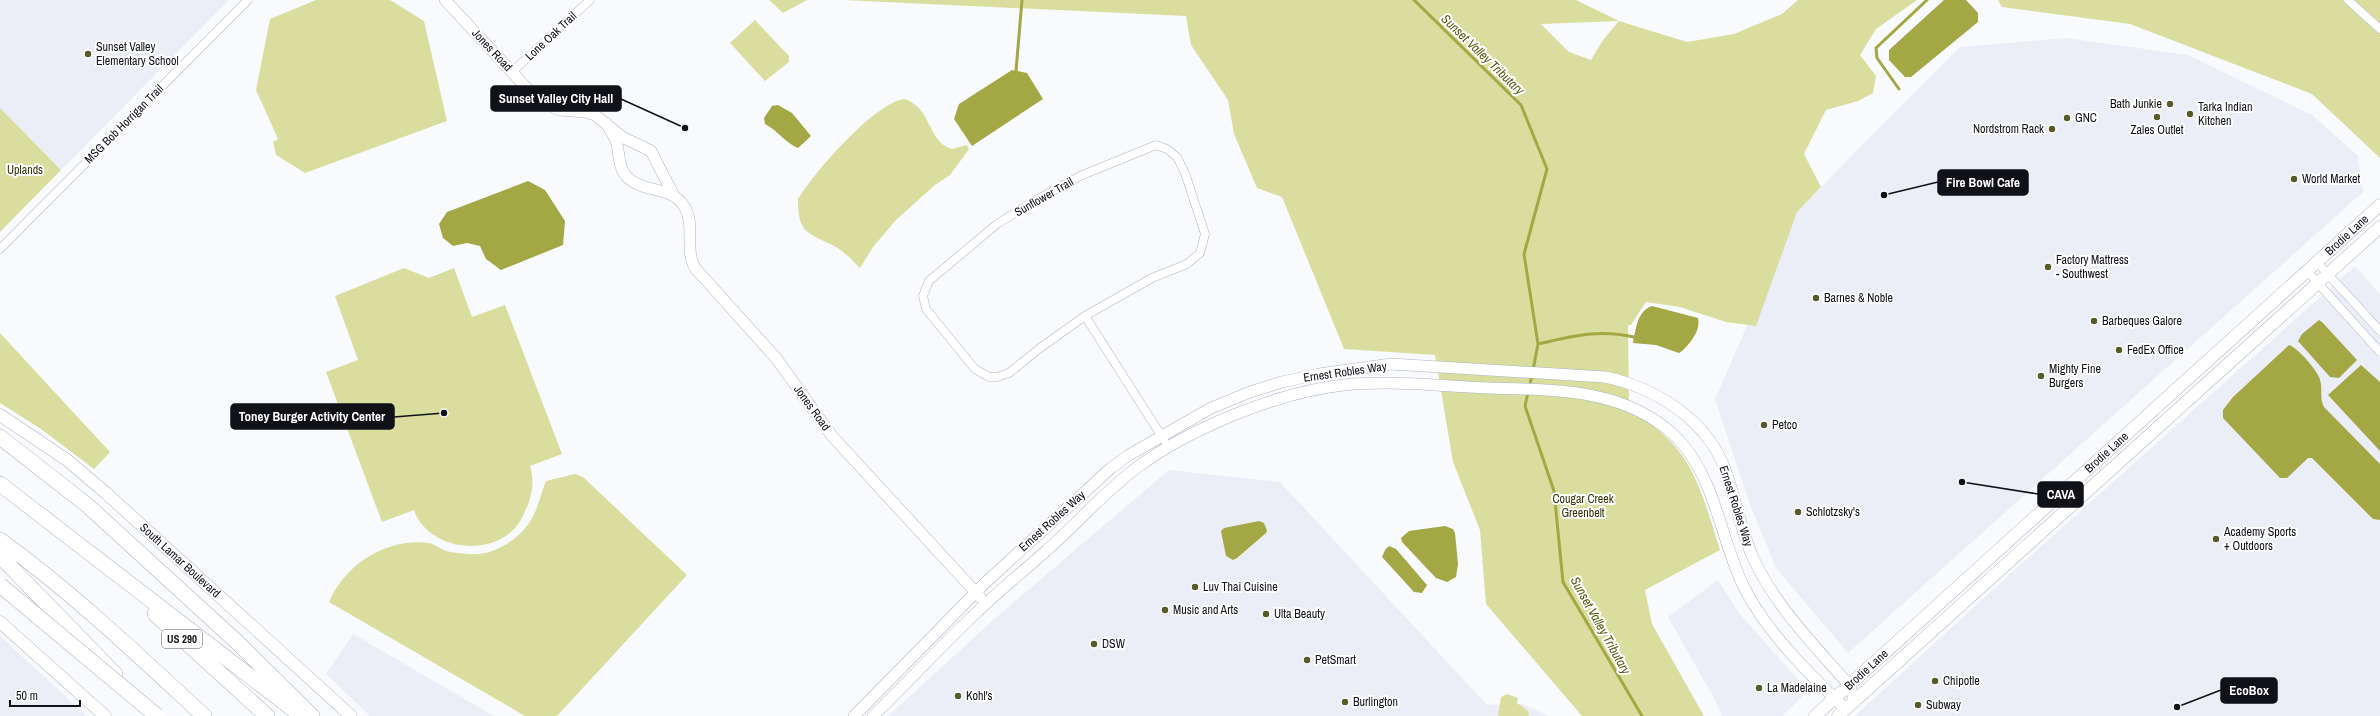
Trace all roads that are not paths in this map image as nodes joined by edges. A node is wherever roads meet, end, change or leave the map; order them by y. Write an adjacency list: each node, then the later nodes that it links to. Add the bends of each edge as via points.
1 (248, 0): 11 (street, MSG Bob Horrigan Trail)
2 (445, 0): 6 (street, Jones Road)
3 (590, 0): 6 (street, Lone Oak Trail)
4 (2348, 0): 5 (street)
5 (2380, 30)
6 (512, 72): 7 (street, Jones Road, via 536,98 549,107 586,112)
7 (606, 123): 8 (street, Jones Road, via 622,137 651,152); 8 (street, via 615,139 622,169 629,179)
8 (674, 196): 32 (street, Jones Road, via 688,213 690,252 695,268 776,358 832,436)
9 (2380, 205): 12 (main road, Brodie Lane)
10 (2380, 226): 14 (main road, Brodie Lane)
11 (0, 248)
12 (2316, 261): 13 (main road, Brodie Lane); 14 (street)
13 (2306, 270): 15 (street); 22 (main road, Brodie Lane)
14 (2328, 274): 15 (main road, Brodie Lane); 17 (street)
15 (2318, 283): 18 (street); 26 (main road, Brodie Lane)
16 (1085, 316): 16 (street, Sunflower Trail, via 1152,278 1187,264 1200,253 1205,234 1177,157 1167,149 1156,145 1146,147 1080,176 1036,200 997,224 964,250 929,280 923,296 930,315 975,369 996,377 1009,373); 20 (street)
17 (2380, 331)
18 (2380, 352)
19 (0, 415): 50 (main road, South Lamar Boulevard, via 67,460 106,493)
20 (1161, 436): 23 (street); 32 (street, Ernest Robles Way, via 1111,468); 37 (street, Ernest Robles Way, via 1237,396 1319,374 1391,364 1605,377 1619,380 1655,394 1688,418 1706,438 1723,464 1747,541 1767,584 1790,617)
21 (0, 437): 49 (highway, via 87,505 237,642)
22 (2122, 438): 24 (main road, Brodie Lane); 26 (main road, via 2116,453 2086,482)
23 (1169, 448): 33 (street, Ernest Robles Way, via 1136,468 1090,507 1051,547); 39 (street, Ernest Robles Way, via 1255,407 1343,385 1386,384 1580,392 1615,400 1640,411 1674,435 1693,456 1706,479 1732,560 1748,595 1767,625)
24 (2075, 480): 27 (main road, via 2071,494 2036,528); 37 (main road, Brodie Lane)
25 (0, 484): 30 (highway, US 290)
26 (2083, 495): 27 (main road, Brodie Lane)
27 (2034, 539): 41 (main road, Brodie Lane)
28 (0, 540): 46 (highway, via 35,565)
29 (0, 556): 44 (highway)
30 (99, 562): 47 (highway, US 290); 48 (highway)
31 (0, 585): 45 (highway, bridge)
32 (976, 593): 33 (street, Jones Road); 35 (street, Ernest Robles Way)
33 (986, 604): 36 (street, Ernest Robles Way)
34 (0, 622): 43 (main road)
35 (939, 630): 36 (street); 38 (street, Ernest Robles Way)
36 (949, 640): 40 (street, Ernest Robles Way)
37 (1849, 685): 39 (main road, Brodie Lane); 41 (street, Ernest Robles Way)
38 (879, 690): 40 (street); 51 (street, Ernest Robles Way)
39 (1834, 698): 42 (street, Ernest Robles Way); 53 (main road, Brodie Lane)
40 (889, 700): 52 (street, Ernest Robles Way)
41 (1855, 700): 42 (main road, Brodie Lane)
42 (1842, 713)
43 (104, 716)
44 (153, 716)
45 (157, 716)
46 (204, 716)
47 (267, 716)
48 (301, 716)
49 (312, 716)
50 (351, 716)
51 (854, 716)
52 (873, 716)
53 (1815, 716)

